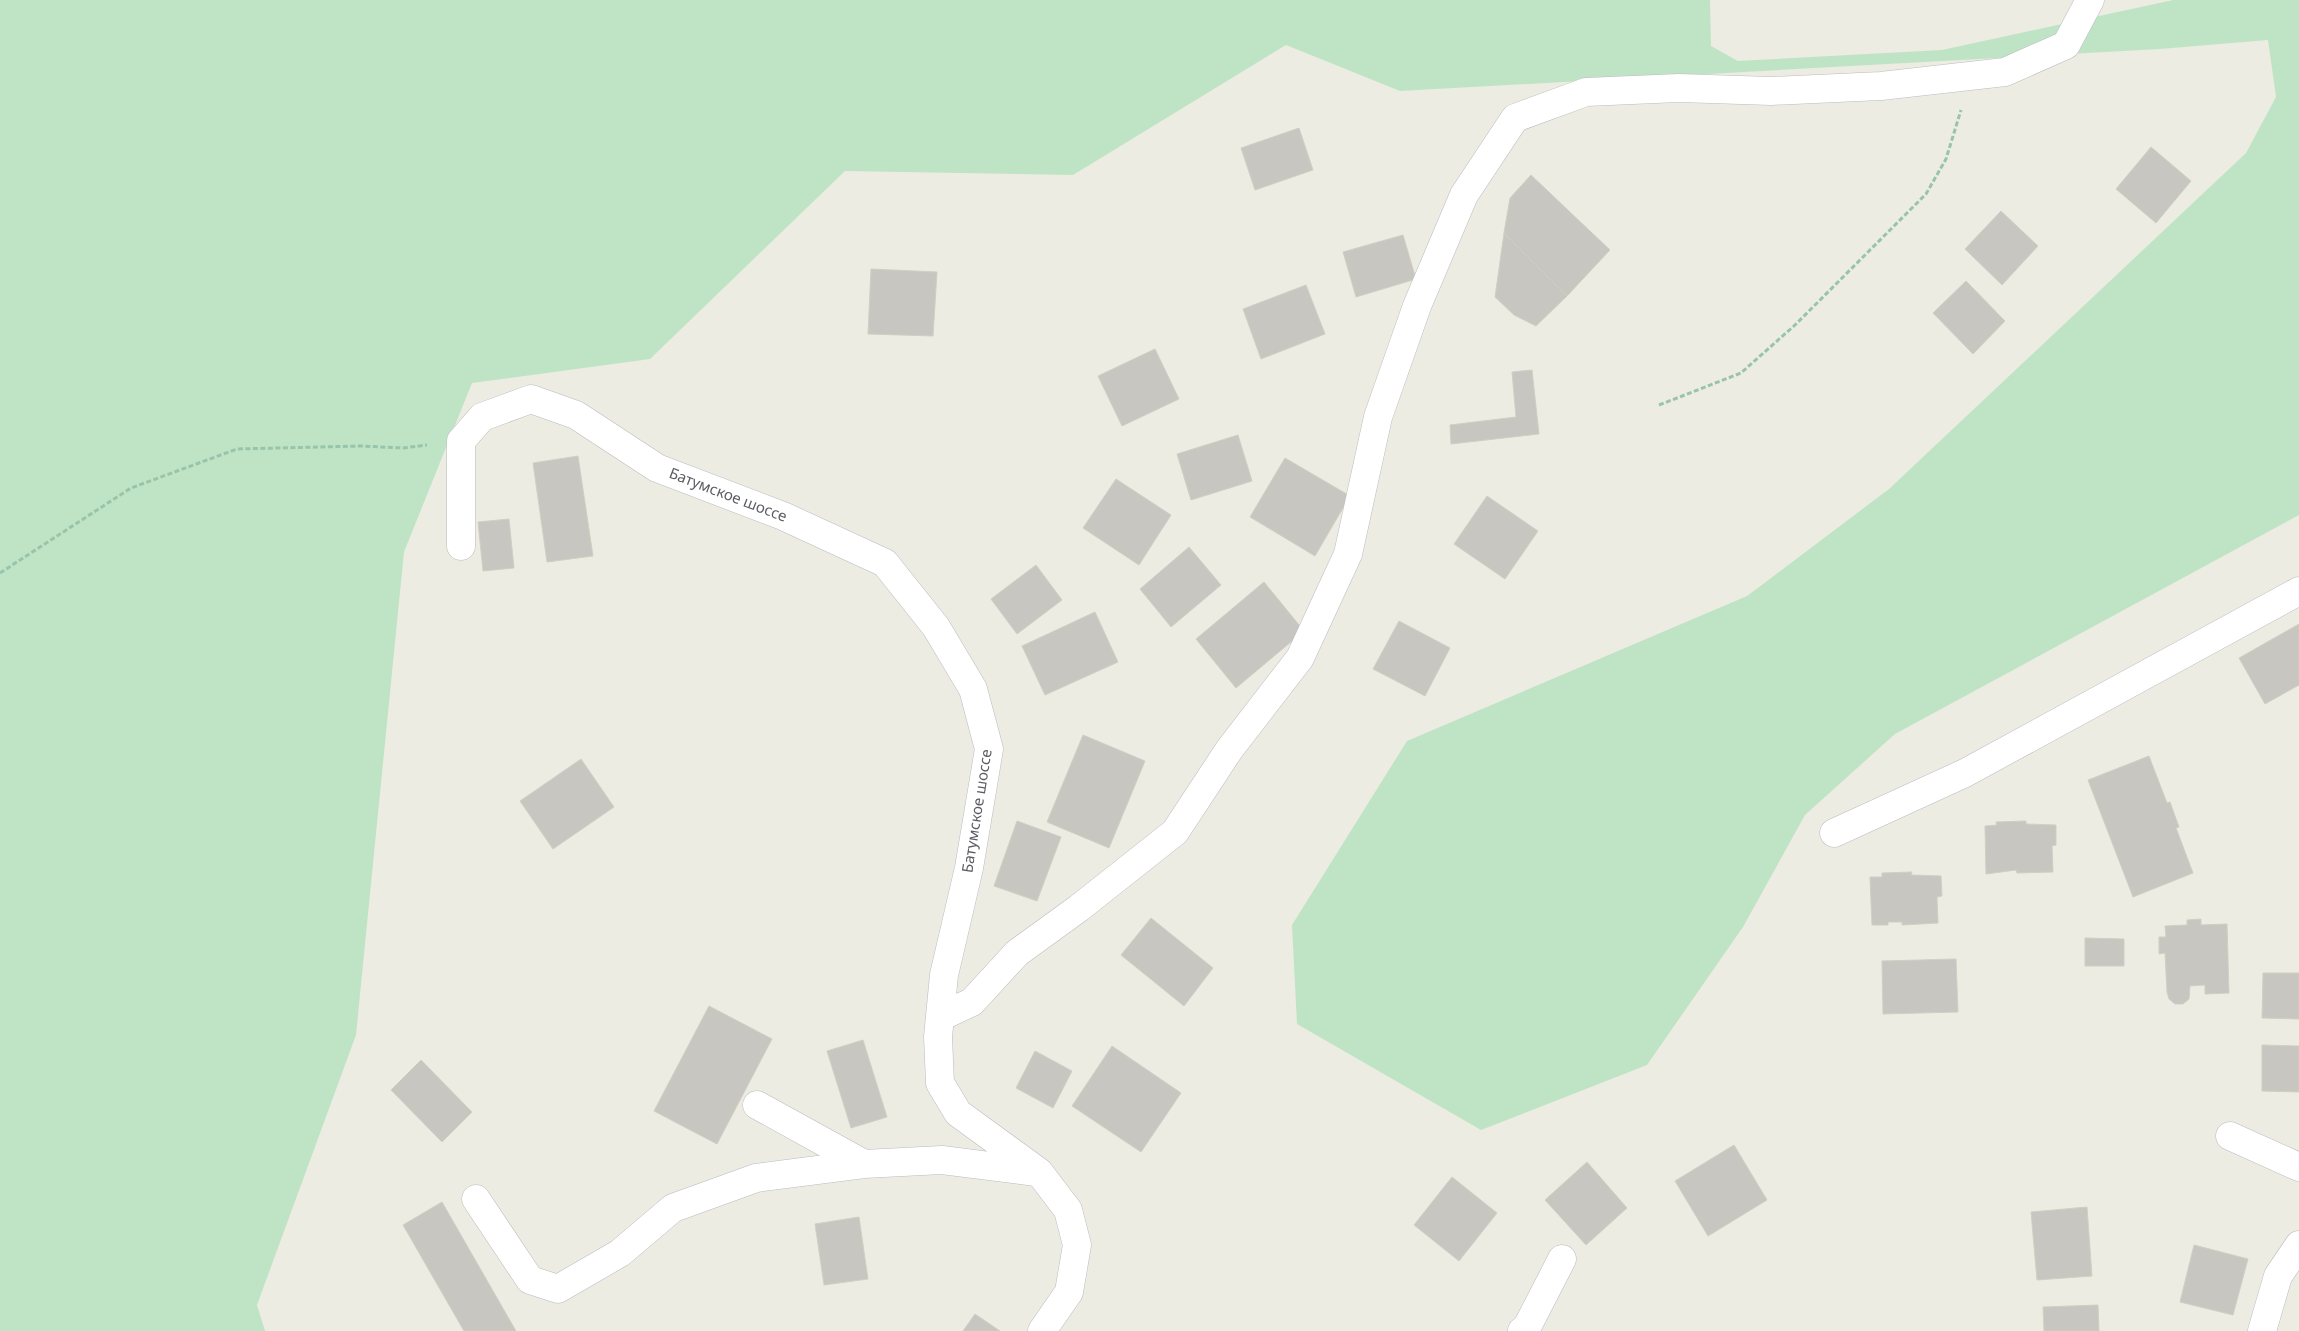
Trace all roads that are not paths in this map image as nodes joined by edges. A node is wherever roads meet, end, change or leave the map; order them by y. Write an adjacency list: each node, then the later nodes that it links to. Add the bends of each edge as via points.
1 (2090, 0): 5 (street, via 2066,45 2005,72 1881,86 1771,91 1679,88 1586,92 1515,118 1464,195 1417,306 1378,417 1348,554 1300,658 1229,750 1176,832 1017,953 972,1002)
2 (461, 546): 5 (street, Батумское шоссе, via 462,441 482,417 531,399 576,415 657,468 783,516 886,563 936,627 973,689 989,749 969,868 944,975)
3 (2299, 591): 4 (street, via 1965,773)
4 (1834, 834)
5 (940, 1017): 10 (street, Батумское шоссе, via 940,1083 958,1113)
6 (757, 1106): 8 (street)
7 (2230, 1136): 9 (street)
8 (864, 1164): 10 (street, via 942,1160); 11 (street, via 756,1178 673,1208 620,1253 558,1289 530,1280)
9 (2299, 1167)
10 (1039, 1172): 14 (street, Батумское шоссе, via 1068,1210 1077,1245 1069,1292)
11 (476, 1199)
12 (2299, 1245): 16 (street, via 2278,1276)
13 (1562, 1259): 15 (street)
14 (1042, 1331)
15 (1522, 1331)
16 (2262, 1331)

